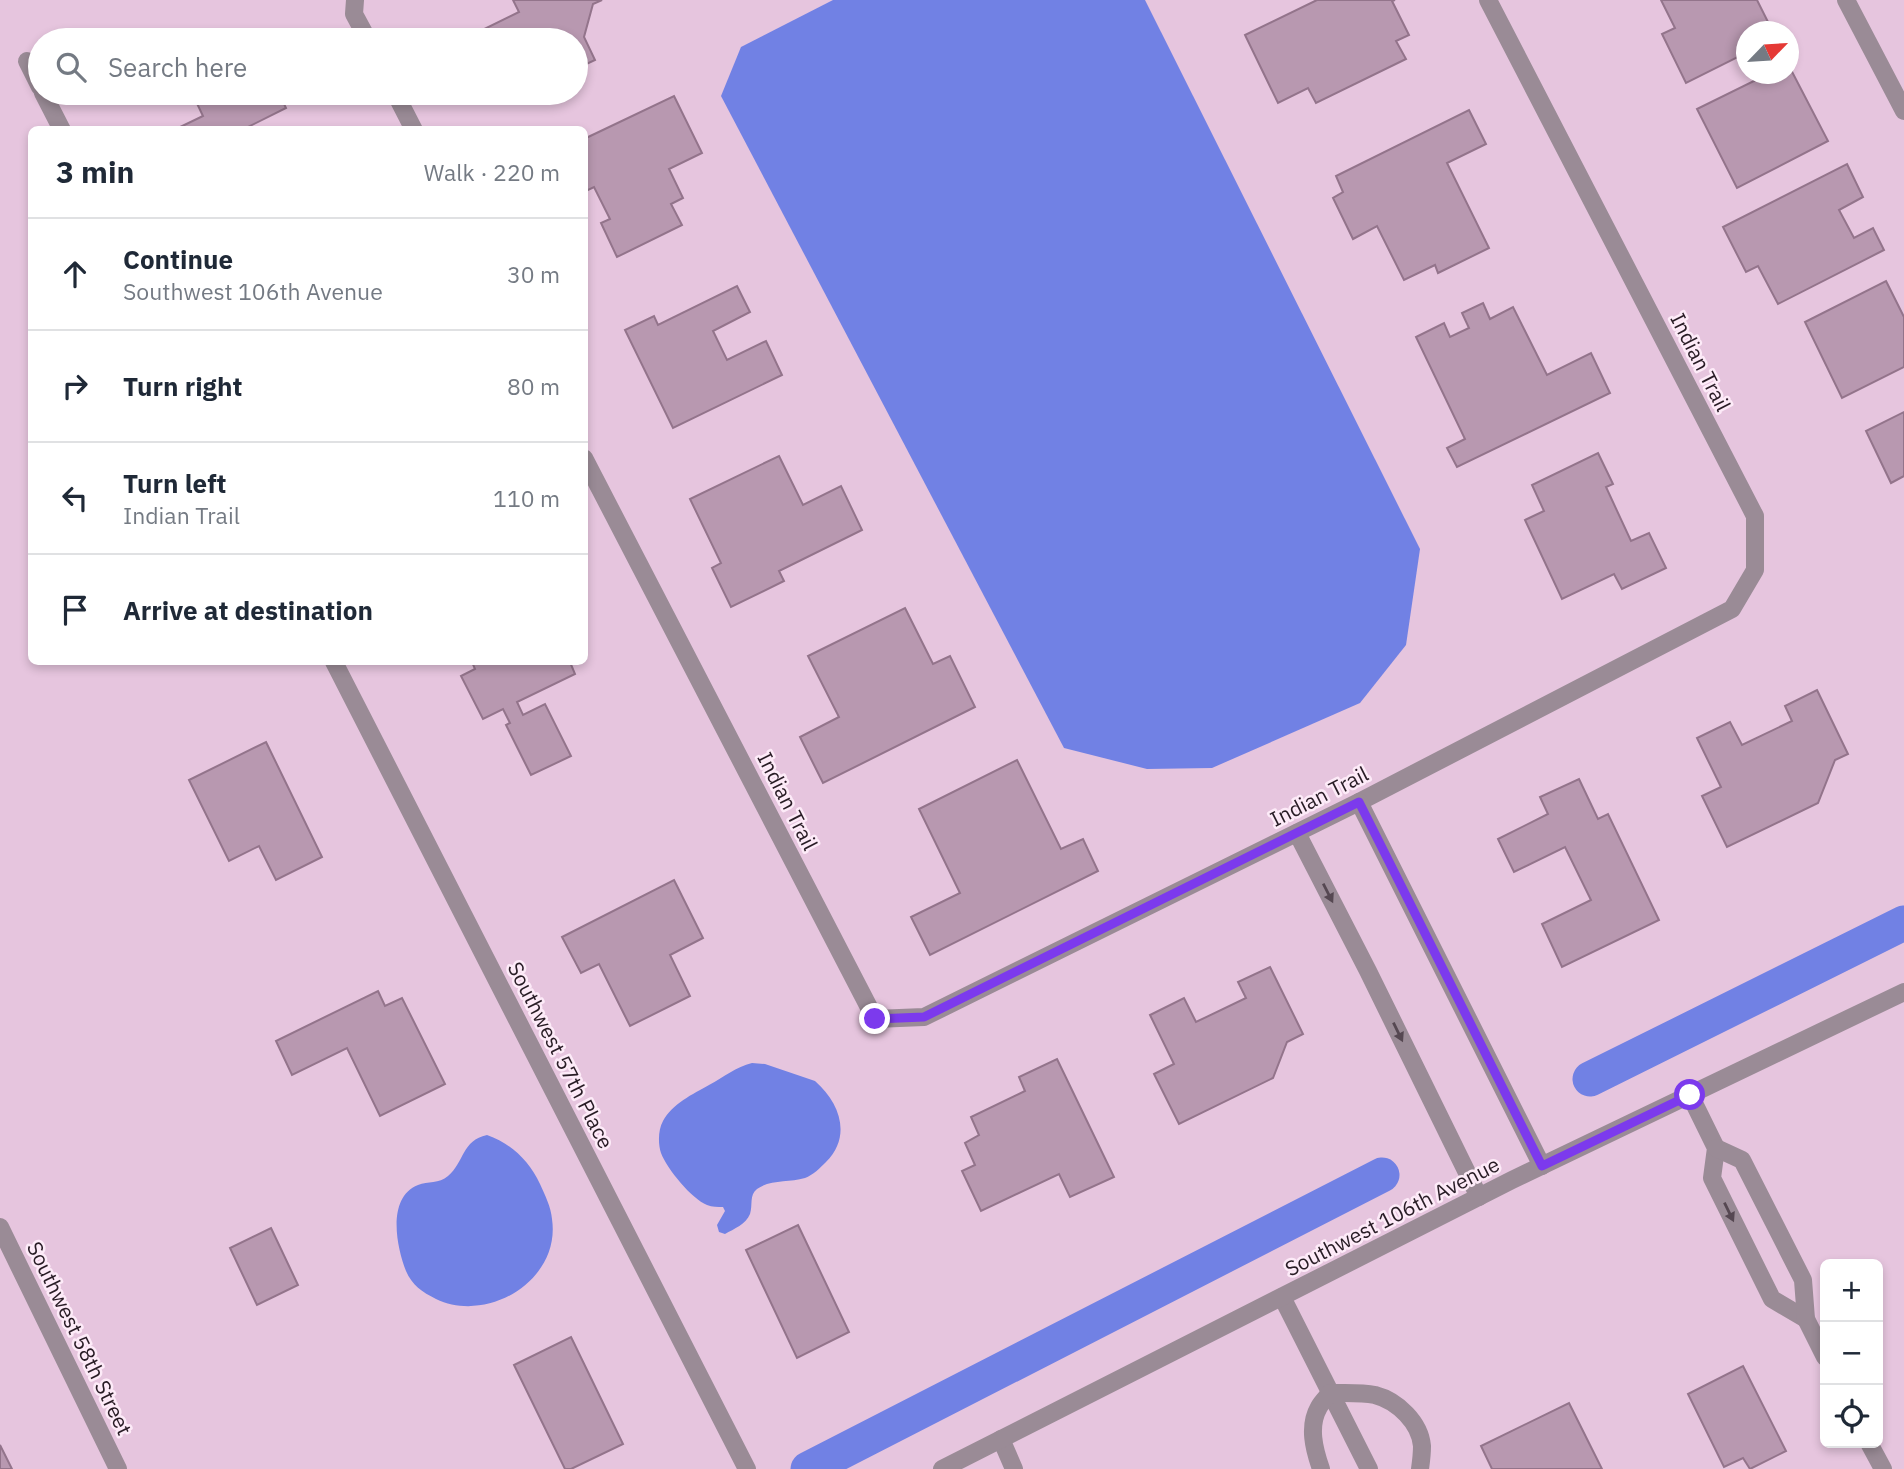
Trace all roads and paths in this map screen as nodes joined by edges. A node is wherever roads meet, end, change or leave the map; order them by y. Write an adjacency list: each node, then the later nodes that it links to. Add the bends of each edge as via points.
1 (355, 0): 4 (street, via 354,14)
2 (1488, 0): 12 (street, Indian Trail, via 1755,516 1755,570 1732,609)
3 (1846, 0): 7 (street)
4 (362, 28)
5 (49, 105): 8 (street)
6 (401, 105): 9 (street)
7 (1904, 111)
8 (60, 126)
9 (412, 126)
10 (588, 466): 13 (street, Indian Trail, via 875,1019 924,1017)
11 (336, 665): 28 (street, Southwest 57th Place)
12 (1359, 802): 13 (street, Indian Trail); 17 (street)
13 (1297, 832): 18 (street, one-way to 18)
14 (1904, 992): 15 (street, Southwest 106th Avenue)
15 (1690, 1095): 16 (street); 17 (street, Southwest 106th Avenue)
16 (1716, 1148): 21 (street, via 1742,1160 1803,1280); 21 (street, one-way to 21, via 1712,1178 1772,1299)
17 (1542, 1166): 18 (street, Southwest 106th Avenue)
18 (1479, 1197): 20 (street, Southwest 106th Avenue)
19 (0, 1227): 27 (street, Southwest 58th Street)
20 (1282, 1297): 23 (street); 24 (street, Southwest 106th Avenue)
21 (1806, 1319): 22 (street)
22 (1820, 1347)
23 (1330, 1393): 26 (street, via 1376,1395 1405,1412 1422,1445); 31 (street, via 1313,1426); 32 (street)
24 (1001, 1439): 29 (street, Southwest 106th Avenue); 30 (street)
25 (1872, 1448): 33 (street)
26 (1418, 1467)
27 (118, 1469)
28 (747, 1469)
29 (942, 1469)
30 (1014, 1469)
31 (1321, 1469)
32 (1369, 1469)
33 (1883, 1469)

